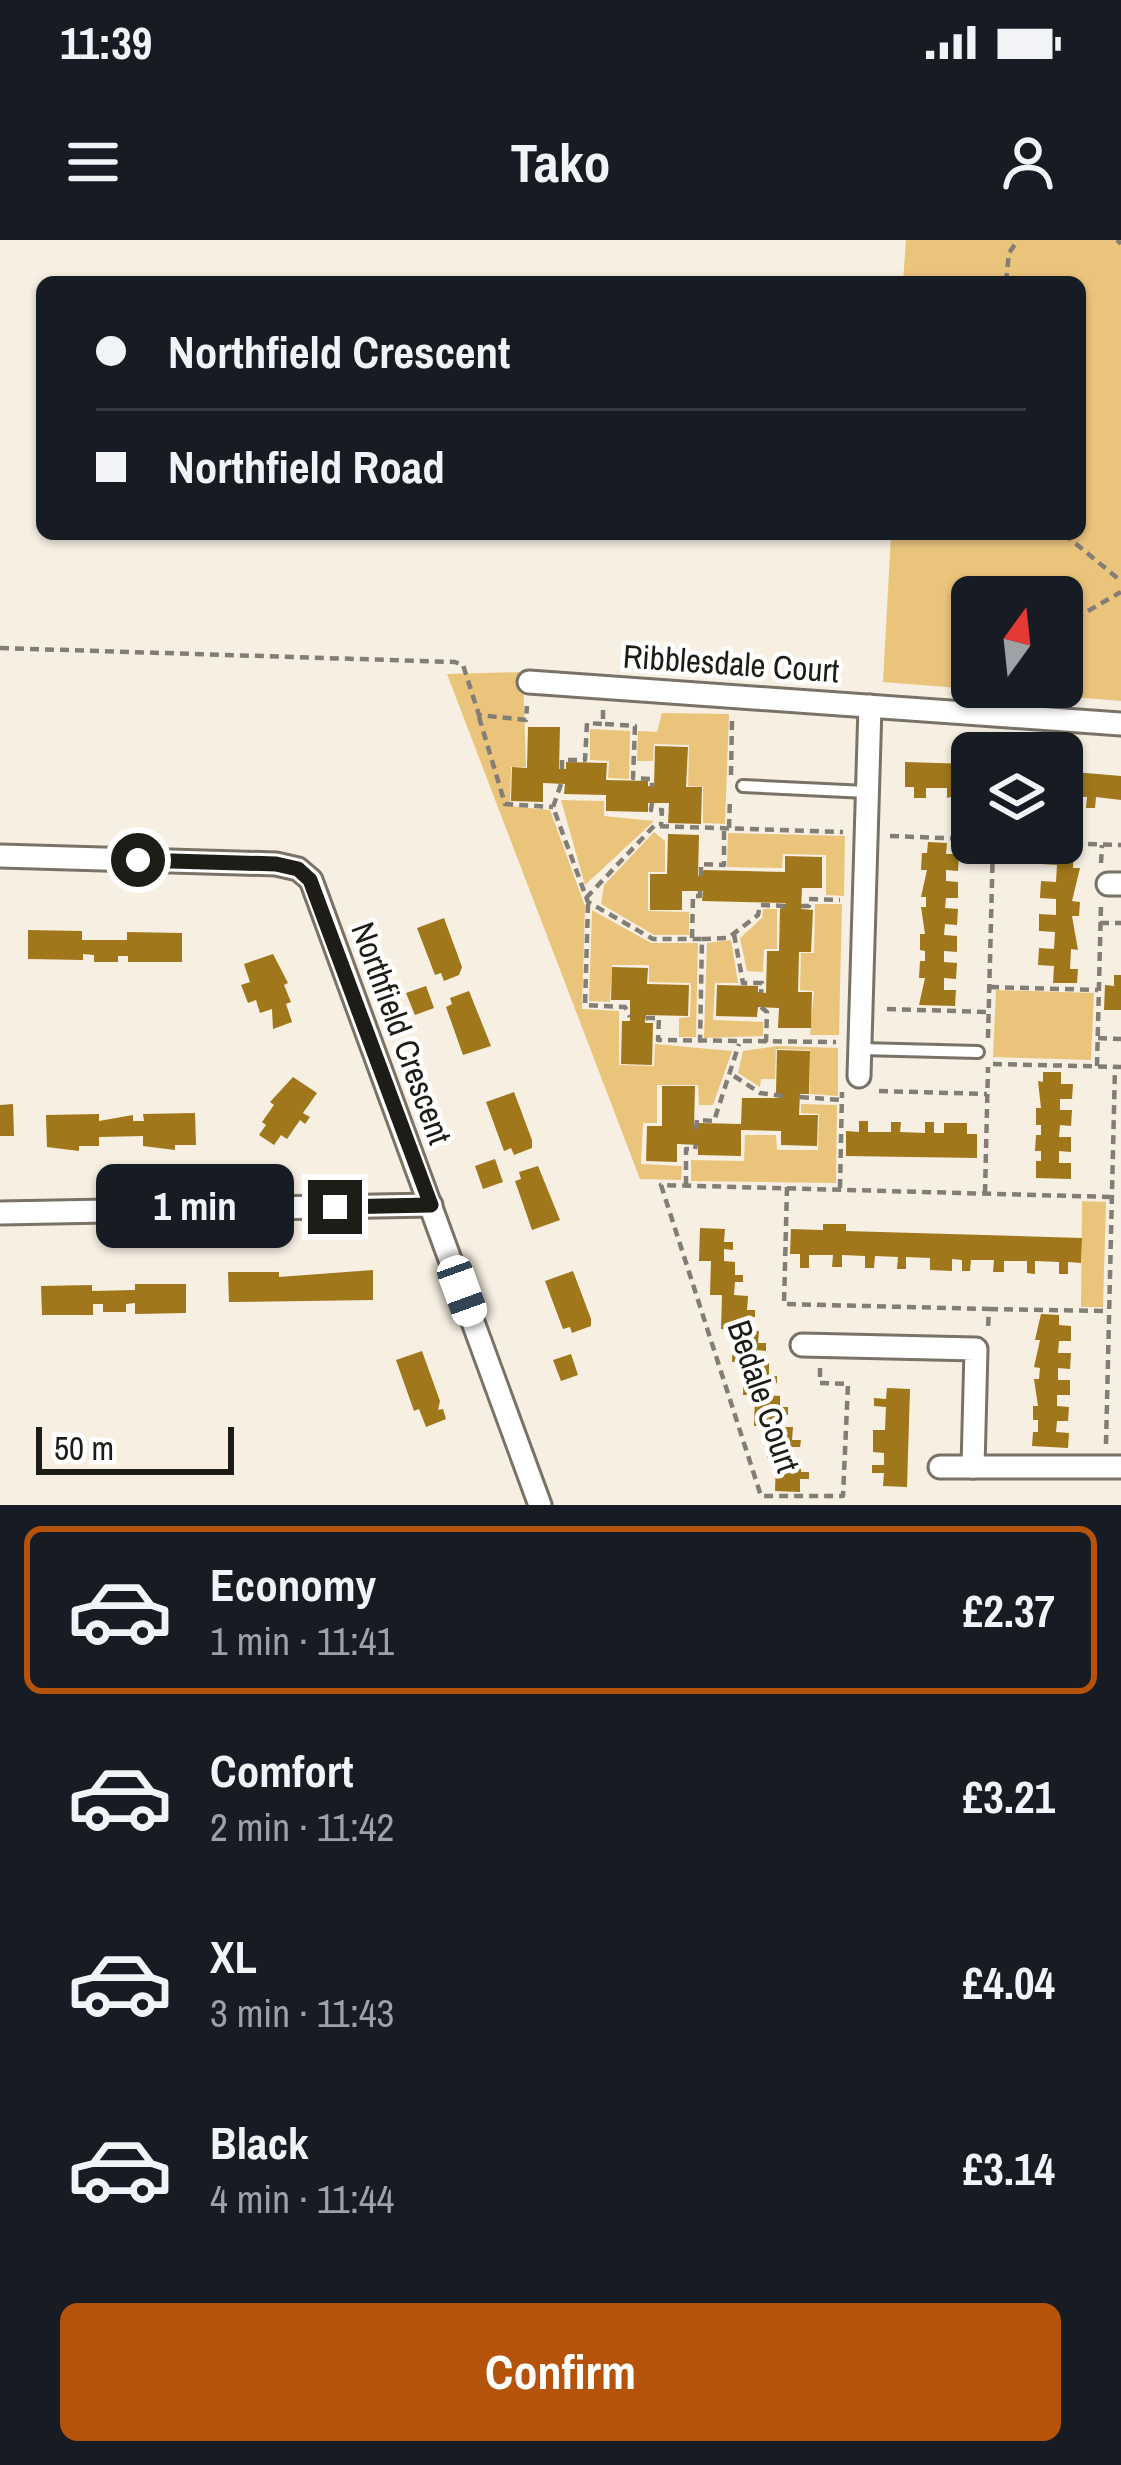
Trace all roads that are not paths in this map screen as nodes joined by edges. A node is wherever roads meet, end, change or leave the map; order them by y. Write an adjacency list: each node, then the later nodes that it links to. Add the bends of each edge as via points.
1 (529, 682): 2 (street, Ribblesdale Court)
2 (870, 706): 3 (street); 5 (street, Ribblesdale Court)
3 (1121, 724)
4 (742, 786): 5 (lane)
5 (867, 792): 7 (street, Ribblesdale Court)
6 (0, 856): 10 (street, Northfield Crescent, via 298,869 310,880)
7 (860, 1045): 8 (lane); 9 (street, Ribblesdale Court)
8 (978, 1052)
9 (855, 1080)
10 (431, 1205): 11 (street); 16 (street, Northfield Crescent)
11 (0, 1213)
12 (805, 1352): 14 (street, Bedale Court, via 976,1349)
13 (940, 1467): 14 (street)
14 (973, 1467): 15 (street)
15 (1113, 1467)
16 (540, 1505)

